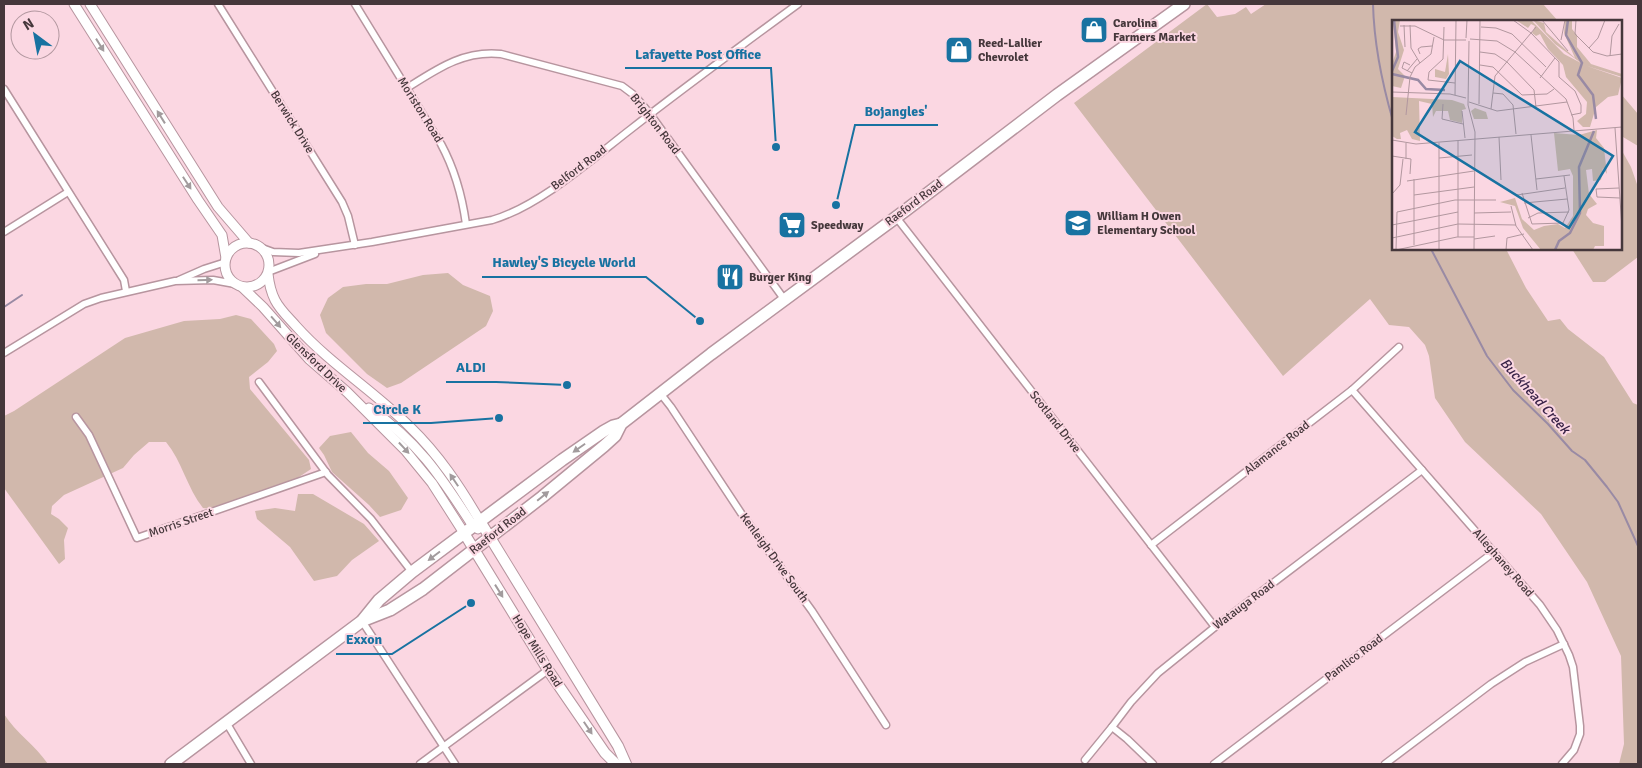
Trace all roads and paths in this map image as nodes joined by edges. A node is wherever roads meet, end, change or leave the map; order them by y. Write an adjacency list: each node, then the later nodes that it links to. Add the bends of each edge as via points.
1 (74, 4): 18 (main road, one-way to 18, via 222,235)
2 (90, 4): 14 (main road, one-way to 2, via 218,207)
3 (218, 4): 15 (street, Berwick Drive, via 342,202)
4 (355, 4): 8 (street, Moriston Road)
5 (798, 4): 9 (street, Belford Road)
6 (1184, 4): 11 (highway, Raeford Road)
7 (4, 88): 10 (street)
8 (407, 88): 9 (street, Brighton Road, via 454,60 482,53 501,54 622,86); 12 (street, Moriston Road, via 450,161 462,197)
9 (650, 114): 12 (street, Belford Road, via 521,209 492,220); 23 (street, Brighton Road)
10 (68, 192): 13 (street); 22 (street, via 124,280)
11 (896, 217): 23 (highway, Raeford Road); 35 (street, Scotland Drive)
12 (466, 224): 15 (street, Belford Road)
13 (4, 232)
14 (249, 243): 16 (main road); 18 (main road, via 235,247)
15 (355, 245): 17 (street, Belford Road)
16 (262, 248): 17 (street, Belford Road, via 286,253); 19 (main road, via 269,260)
17 (323, 250): 19 (street, Belford Road)
18 (226, 260): 20 (street); 21 (main road, via 226,272)
19 (268, 273): 21 (main road, via 257,285); 33 (main road, Glensford Drive, one-way to 19, via 444,464 402,419 324,355 285,313 273,297)
20 (176, 281): 21 (street, one-way to 21, via 213,280); 22 (street)
21 (239, 285): 33 (main road, Glensford Drive, one-way to 33, via 263,307 308,359 387,420 422,453 443,479)
22 (126, 291): 25 (street, via 84,304)
23 (784, 299): 28 (highway, Raeford Road)
24 (1398, 347): 27 (street, Alamance Road)
25 (4, 353)
26 (259, 382): 32 (street)
27 (1352, 390): 31 (street, Alleghaney Road); 35 (street, Alamance Road)
28 (660, 393): 30 (highway, Raeford Road); 44 (street, Kenleigh Drive South, via 812,611)
29 (76, 416): 32 (street, Morris Street, via 89,436 137,538)
30 (621, 424): 33 (highway, Raeford Road, one-way to 33, via 604,431); 34 (highway, Raeford Road, one-way to 30, via 604,446 615,436)
31 (1422, 470): 37 (street, Alleghaney Road); 40 (street, Watauga Road)
32 (326, 472): 38 (street, via 370,519)
33 (472, 527): 34 (main road, Hope Mills Road); 36 (main road, Hope Mills Road); 38 (highway, Raeford Road, one-way to 38)
34 (490, 537): 36 (highway, Raeford Road); 53 (main road, Hope Mills Road)
35 (1151, 545): 40 (street, Scotland Drive)
36 (474, 550): 39 (highway, Raeford Road, via 390,610); 42 (main road, Hope Mills Road, one-way to 42)
37 (1494, 552): 41 (street, Alleghaney Road, via 1540,605); 55 (street, Pamlico Road)
38 (412, 572): 39 (highway, Raeford Road)
39 (362, 621): 43 (highway, Raeford Road); 46 (street)
40 (1215, 627): 45 (street, Watauga Road, via 1144,686)
41 (1564, 644): 56 (street, via 1525,662 1491,684); 57 (street, Alleghaney Road, via 1573,667 1580,726 1574,750)
42 (548, 670): 46 (street); 52 (main road, Hope Mills Road, one-way to 52)
43 (226, 722): 48 (highway, Raeford Road); 49 (street)
44 (886, 725)
45 (1112, 727): 47 (street, Watauga Road); 54 (street)
46 (444, 746): 50 (street); 51 (street)
47 (1085, 760)
48 (171, 764)
49 (251, 764)
50 (420, 764)
51 (455, 764)
52 (616, 764)
53 (626, 764)
54 (1153, 764)
55 (1214, 764)
56 (1385, 764)
57 (1562, 764)

